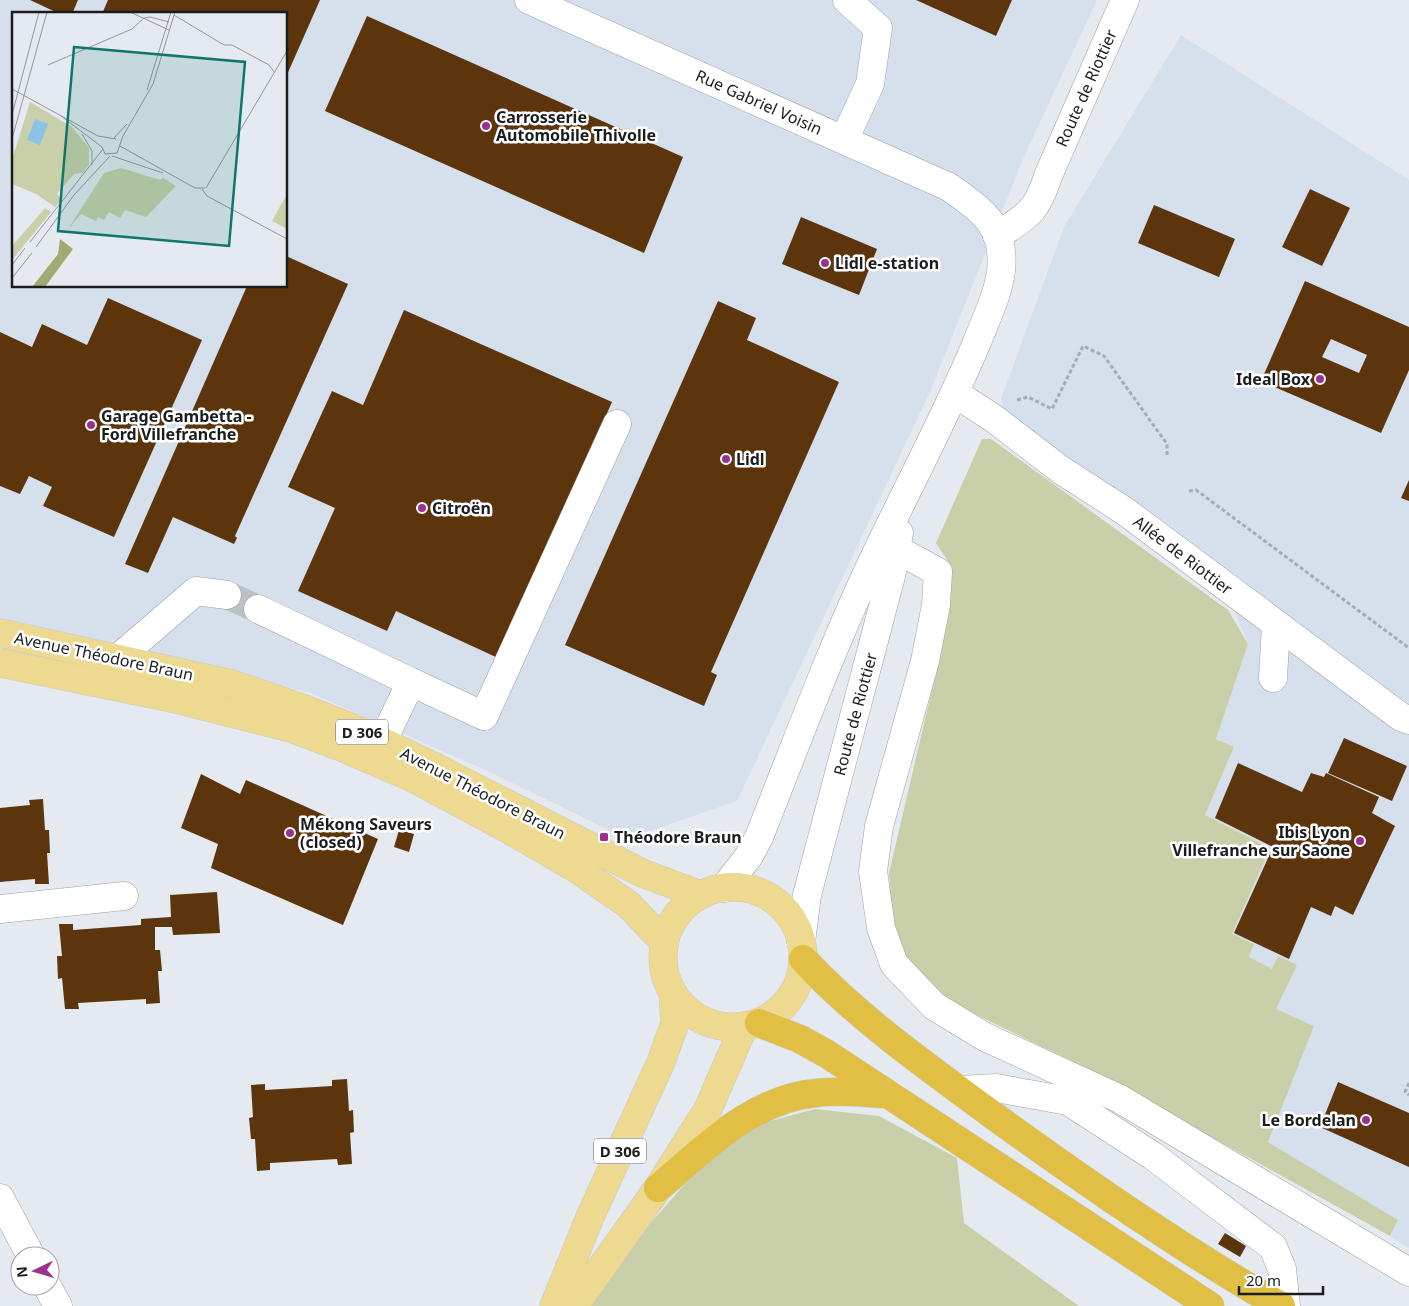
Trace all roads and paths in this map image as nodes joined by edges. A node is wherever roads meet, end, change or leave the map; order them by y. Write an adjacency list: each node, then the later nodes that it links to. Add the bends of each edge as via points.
1 (528, 0): 4 (street, Rue Gabriel Voisin)
2 (847, 0): 4 (street, via 878,28 870,84)
3 (1125, 0): 5 (street, Route de Riottier, via 1042,195 1030,214)
4 (844, 140): 5 (street, Rue Gabriel Voisin, via 949,186)
5 (991, 224): 6 (street, Route de Riottier, via 1000,250 1001,270 996,294)
6 (956, 394): 7 (street, Allée de Riottier); 10 (street, Route de Riottier)
7 (993, 418): 9 (path, via 1011,402 1028,396 1052,409 1083,346 1104,356 1167,444); 15 (street, Allée de Riottier, via 1061,470 1126,512)
8 (617, 424): 21 (street, via 484,716)
9 (1167, 455)
10 (910, 485): 12 (street, Route de Riottier); 24 (street, Route de Riottier, via 825,669 759,837 749,856)
11 (1189, 491): 17 (path, via 1196,490)
12 (896, 550): 28 (street, Route de Riottier, via 807,894); 38 (street, via 938,572 936,605 925,661 879,826 873,871 881,928 894,964 934,1006 976,1032 1120,1100)
13 (227, 595): 18 (street, via 196,591)
14 (258, 608): 21 (street)
15 (1276, 625): 20 (street); 22 (street, Allée de Riottier)
16 (0, 633): 18 (main road, Avenue Théodore Braun / D 306)
17 (1409, 648)
18 (117, 659): 23 (main road, Avenue Théodore Braun / D 306, via 232,684 310,711)
19 (0, 663): 27 (main road, Avenue Théodore Braun / D 306, via 176,699 290,728 340,747 413,778 577,869 629,905)
20 (1273, 678)
21 (411, 682): 23 (street)
22 (1409, 720)
23 (382, 742): 24 (main road, Avenue Théodore Braun / D 306, via 642,874)
24 (712, 891): 27 (main road, via 690,902 674,920); 28 (main road, via 745,888 765,895 794,923)
25 (124, 896): 26 (street)
26 (0, 909)
27 (664, 942): 29 (main road, via 665,968)
28 (802, 951): 30 (main road, via 799,979 790,997 776,1012); 32 (highway, via 823,981 897,1044)
29 (673, 993): 30 (main road, via 696,1017 711,1024 727,1027); 39 (main road, D 306, via 675,1023 661,1062 580,1240)
30 (751, 1025): 33 (highway, via 800,1039); 35 (main road, D 306, via 708,1109)
31 (1409, 1083): 34 (path, via 1405,1092)
32 (959, 1090): 42 (highway, via 1126,1208); 43 (street, via 996,1088 1068,1101 1152,1156 1273,1247 1282,1269)
33 (886, 1094): 35 (highway, via 815,1093 783,1100 752,1114 720,1135); 41 (highway)
34 (1409, 1095)
35 (658, 1188): 40 (main road, D 306)
36 (0, 1198): 37 (street)
37 (26, 1246)
38 (1409, 1272)
39 (554, 1306)
40 (574, 1306)
41 (1209, 1306)
42 (1281, 1306)
43 (1286, 1306)

